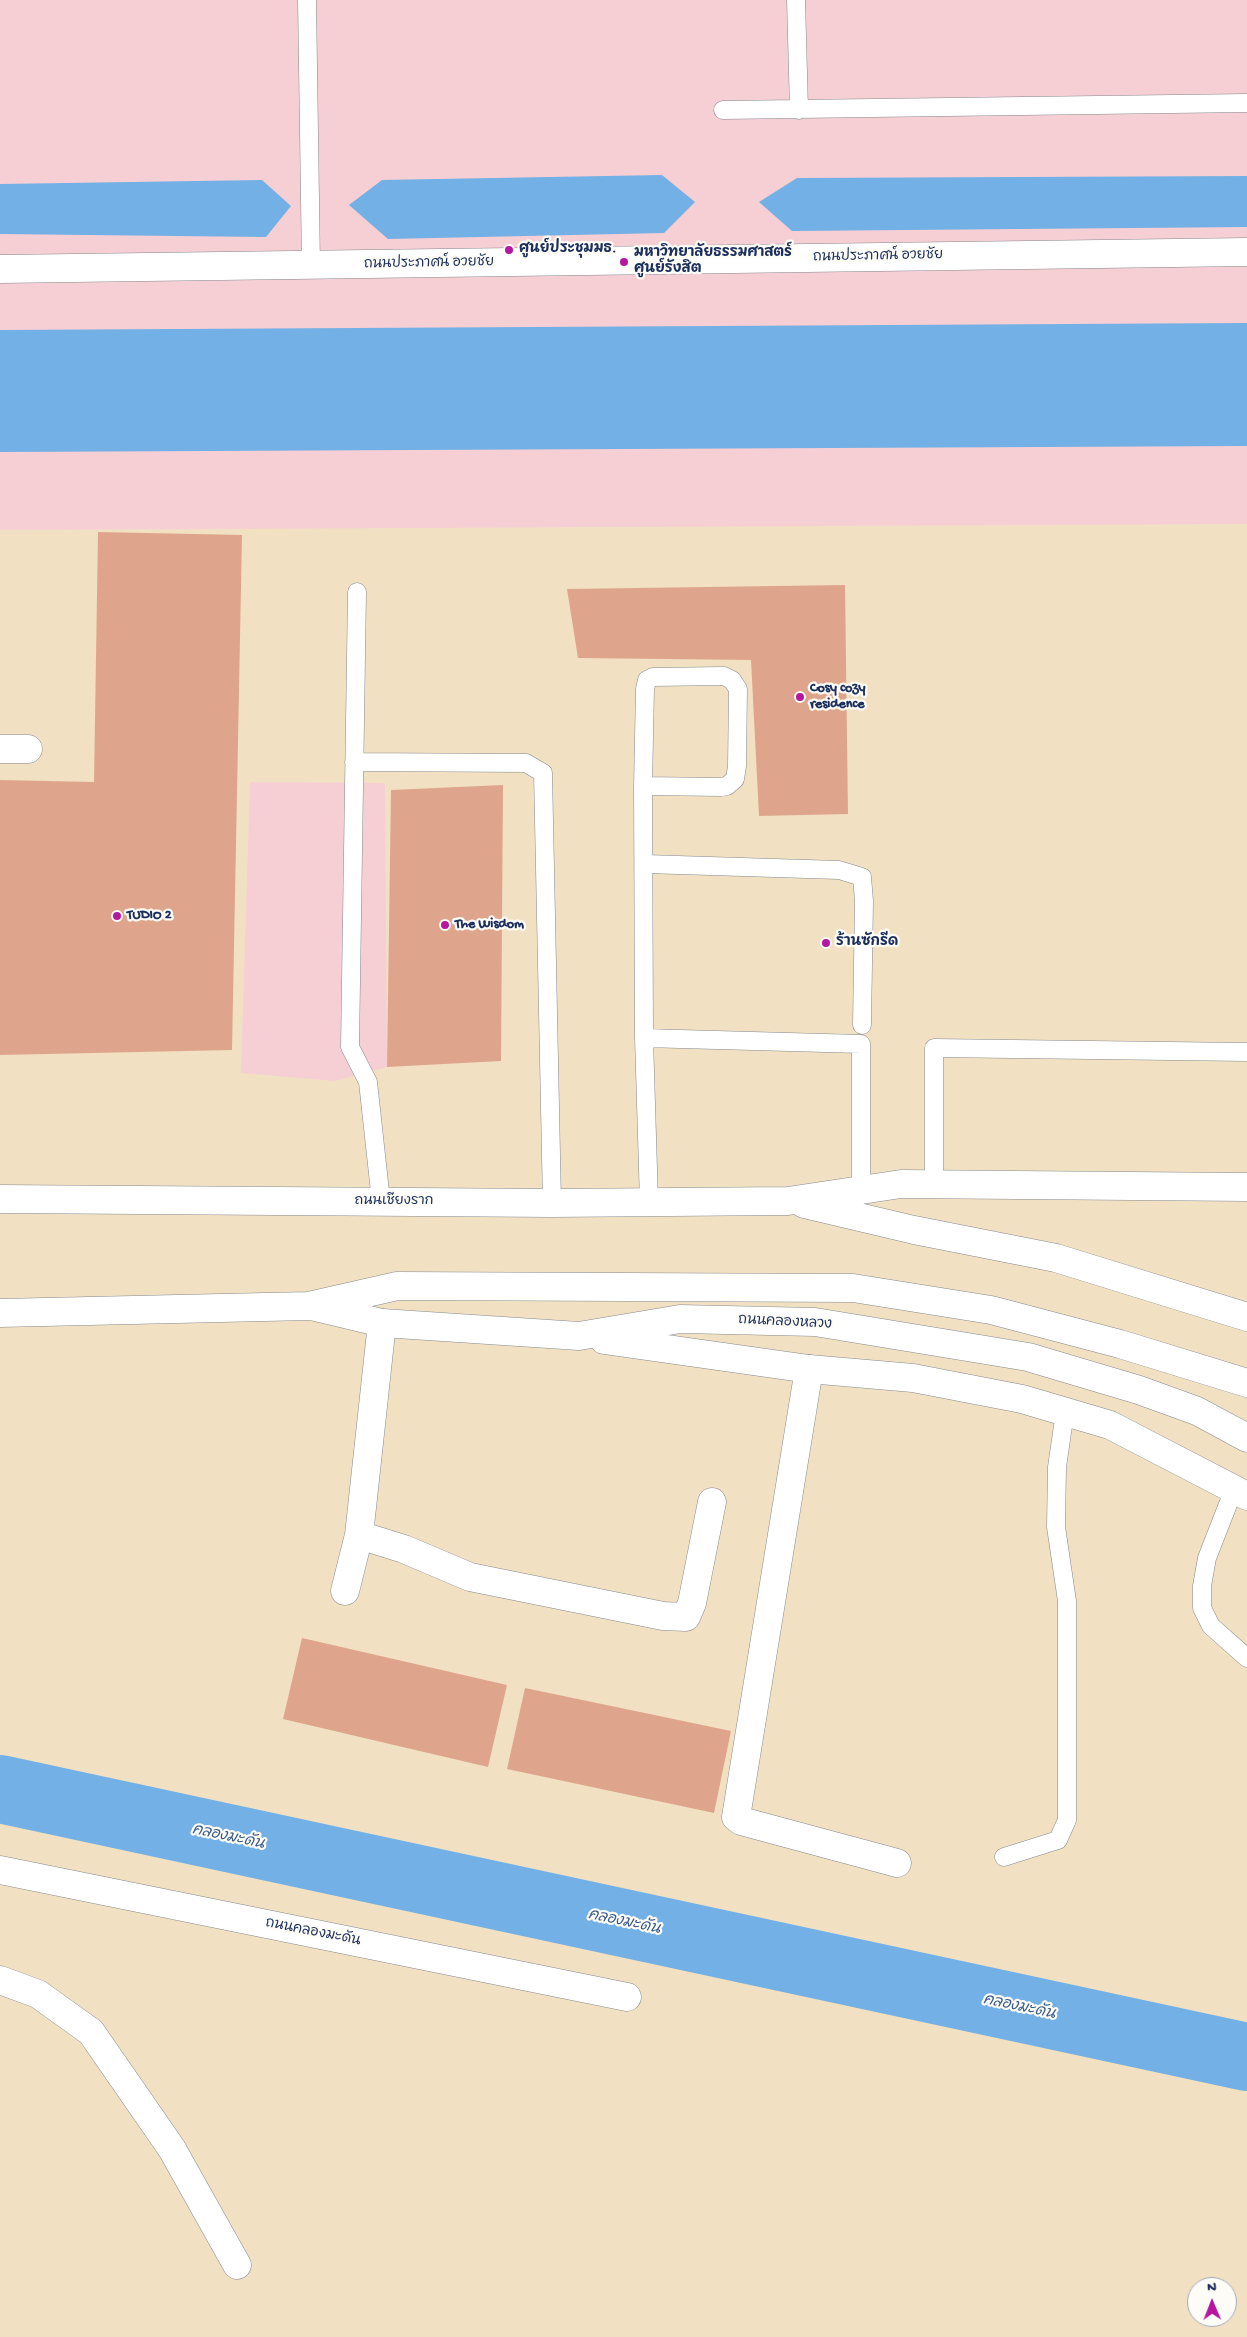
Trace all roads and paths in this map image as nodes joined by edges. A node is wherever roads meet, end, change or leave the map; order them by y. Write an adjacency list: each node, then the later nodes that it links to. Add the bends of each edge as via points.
1 (307, 0): 7 (lane)
2 (796, 0): 5 (lane)
3 (1247, 103): 5 (lane)
4 (723, 110): 5 (lane)
5 (800, 110)
6 (1247, 252): 7 (main road, ถนนประภาศน์ อวยชัย)
7 (311, 266): 8 (main road, ถนนประภาศน์ อวยชัย)
8 (0, 269)
9 (357, 592): 12 (lane)
10 (0, 749): 11 (main road)
11 (28, 749)
12 (354, 762): 23 (lane, via 350,1047 368,1082); 25 (lane, via 526,763 543,773)
13 (643, 786): 13 (lane, via 721,787 728,786 735,779 738,766 738,689 732,680 724,676 653,677 647,680); 14 (lane)
14 (645, 864): 15 (lane, via 840,870 862,877); 16 (lane)
15 (862, 1025)
16 (644, 1038): 20 (lane, via 861,1044); 24 (lane)
17 (1247, 1052): 18 (lane, via 934,1048)
18 (934, 1184): 19 (main road); 20 (main road)
19 (1247, 1186)
20 (861, 1189): 22 (main road)
21 (0, 1199): 23 (main road, ถนนเชียงราก)
22 (788, 1201): 24 (main road, ถนนเชียงราก); 28 (main road, via 1056,1258)
23 (382, 1202): 25 (main road, ถนนเชียงราก)
24 (648, 1202): 25 (main road, ถนนเชียงราก)
25 (552, 1204)
26 (309, 1306): 27 (main road); 29 (main road, ถนนคลองหลวง); 32 (main road, via 398,1286 853,1288 991,1310 1120,1344)
27 (0, 1313)
28 (1247, 1317)
29 (382, 1323): 30 (main road, ถนนคลองหลวง); 37 (main road)
30 (579, 1336): 31 (main road); 34 (main road, ถนนคลองหลวง, via 680,1319 814,1322 1028,1358 1139,1390 1206,1414)
31 (809, 1369): 33 (main road, via 913,1378 1022,1399); 41 (main road, via 736,1817)
32 (1247, 1383)
33 (1065, 1412): 35 (main road, via 1110,1425); 40 (lane, via 1057,1467 1056,1527 1067,1601 1067,1820 1058,1840)
34 (1247, 1438)
35 (1240, 1492): 39 (lane, via 1207,1558 1202,1608 1211,1626)
36 (712, 1502): 37 (main road, via 692,1603 686,1617 663,1616 470,1577 404,1549)
37 (359, 1535): 38 (main road)
38 (345, 1591)
39 (1247, 1658)
40 (1004, 1857)
41 (898, 1863)
42 (0, 1870): 44 (main road, ถนนคลองมะดัน)
43 (0, 1980): 45 (main road, via 38,1994 91,2032 172,2148)
44 (627, 1997)
45 (237, 2265)

